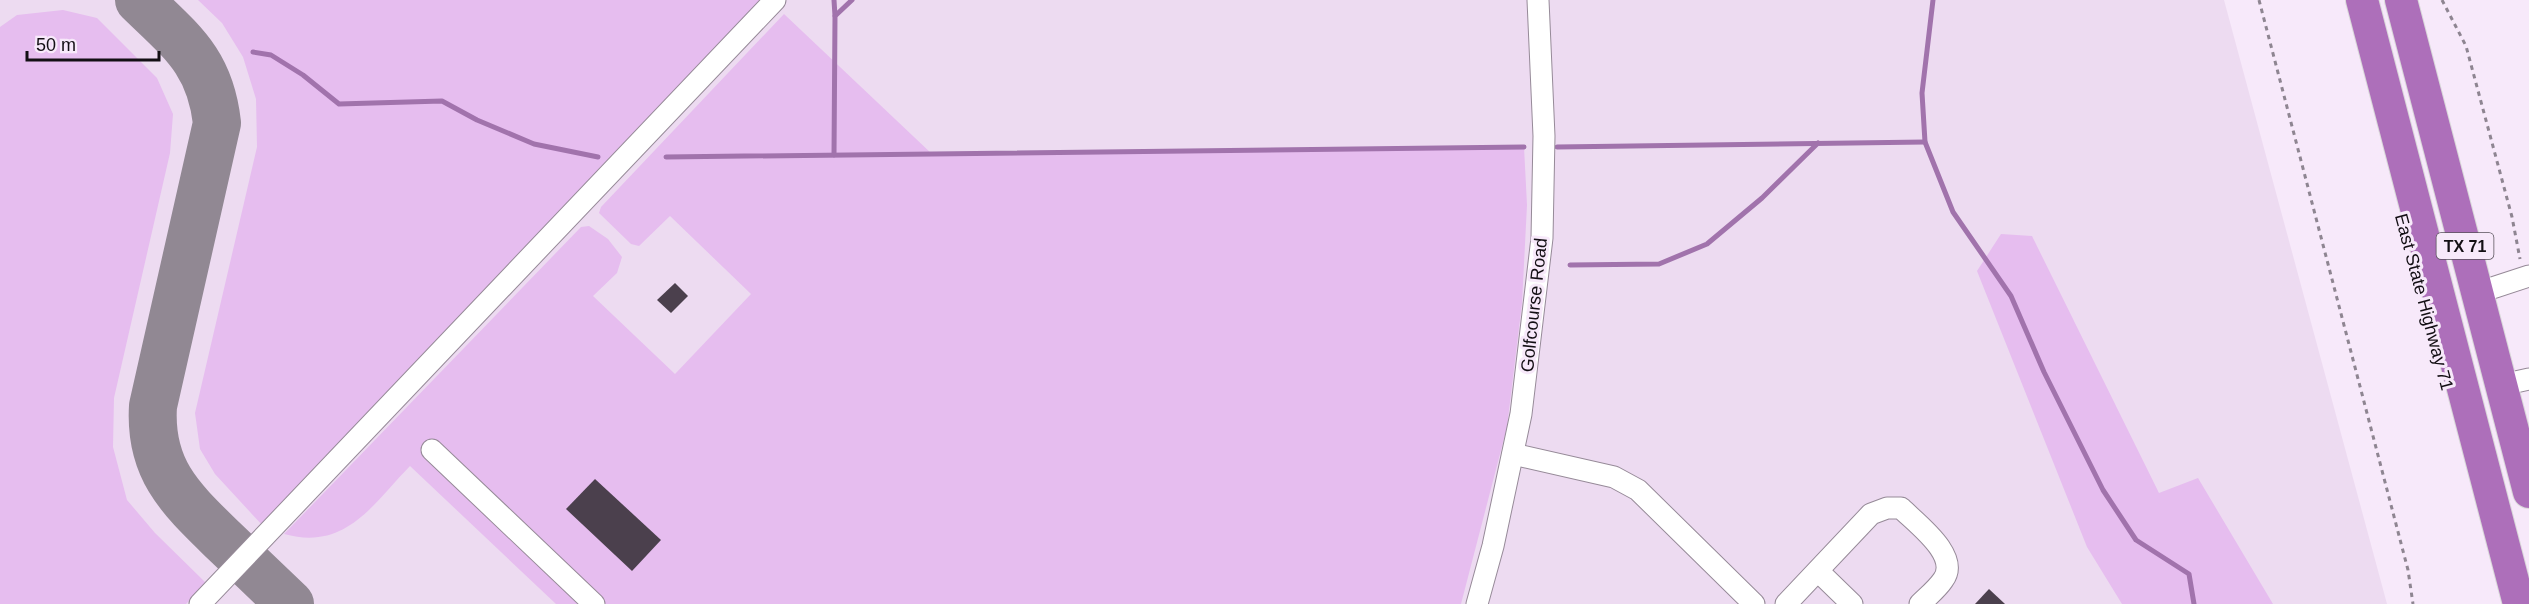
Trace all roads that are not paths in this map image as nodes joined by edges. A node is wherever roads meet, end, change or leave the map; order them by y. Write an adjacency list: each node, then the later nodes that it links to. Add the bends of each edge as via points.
1 (776, 0): 13 (street)
2 (1538, 0): 10 (street, Golfcourse Road, via 1544,136 1542,238)
3 (2345, 0): 20 (highway, East State Highway 71 / TX 71)
4 (2362, 0): 21 (highway)
5 (2401, 0): 7 (highway, TX 71)
6 (2527, 277): 7 (street)
7 (2477, 293): 8 (highway, TX 71)
8 (2515, 382): 11 (highway, TX 71)
9 (432, 450): 14 (street)
10 (1513, 454): 15 (street, Golfcourse Road); 16 (street, via 1614,477 1633,486)
11 (2529, 492)
12 (1818, 571): 17 (street); 18 (street); 19 (street, via 1871,514 1901,508 1945,552 1948,566 1945,579)
13 (200, 604)
14 (594, 604)
15 (1477, 604)
16 (1754, 604)
17 (1786, 604)
18 (1852, 604)
19 (1920, 604)
20 (2502, 604)
21 (2519, 604)

